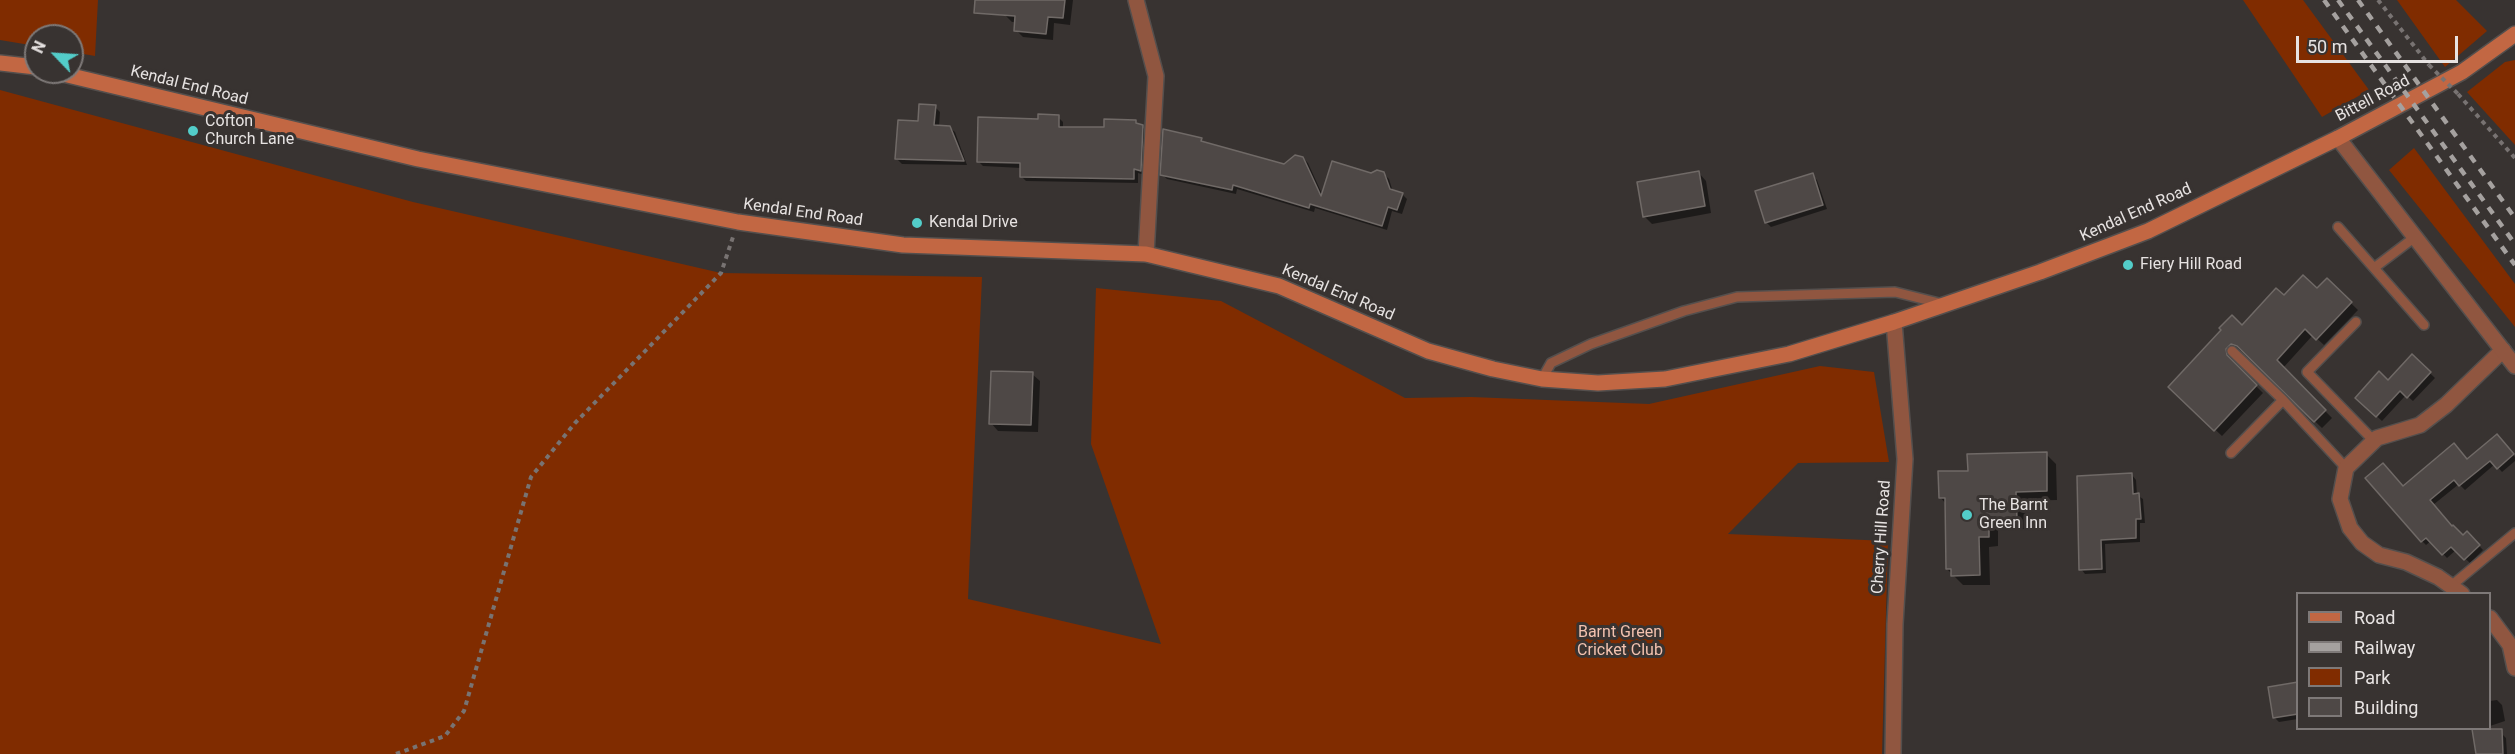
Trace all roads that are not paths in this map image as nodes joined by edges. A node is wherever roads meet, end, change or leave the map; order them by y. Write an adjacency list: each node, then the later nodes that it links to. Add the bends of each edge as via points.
1 (1136, 0): 9 (street, via 1156,76)
2 (2515, 34): 6 (main road, Bittell Road, via 2462,72)
3 (0, 63): 4 (main road)
4 (24, 66)
5 (84, 79): 9 (main road, Kendal End Road, via 418,159 738,222 903,245)
6 (2338, 138): 8 (street); 11 (main road, Kendal End Road, via 2148,231)
7 (2338, 227): 10 (lane)
8 (2415, 237): 10 (lane); 15 (street)
9 (1146, 254): 18 (main road, Kendal End Road, via 1279,286 1428,351)
10 (2374, 268): 14 (lane)
11 (1943, 304): 12 (main road, Kendal End Road); 18 (lane, via 1894,292 1737,297 1591,344 1551,363)
12 (1894, 322): 18 (main road, Kendal End Road, via 1789,354 1665,379 1599,383); 27 (street, Cherry Hill Road, via 1905,459 1894,624)
13 (2356, 322): 20 (lane, via 2307,372)
14 (2424, 325)
15 (2503, 350): 17 (street); 20 (street, via 2420,425)
16 (2232, 351): 19 (lane)
17 (2515, 366)
18 (1542, 379)
19 (2283, 400): 21 (lane); 22 (lane)
20 (2374, 441): 22 (street)
21 (2231, 453)
22 (2346, 468): 24 (street, via 2340,499 2350,528 2362,543 2379,555 2438,577)
23 (2515, 533): 24 (lane)
24 (2456, 590)
25 (2491, 619): 26 (street, via 2510,645)
26 (2515, 668)
27 (1893, 754)

